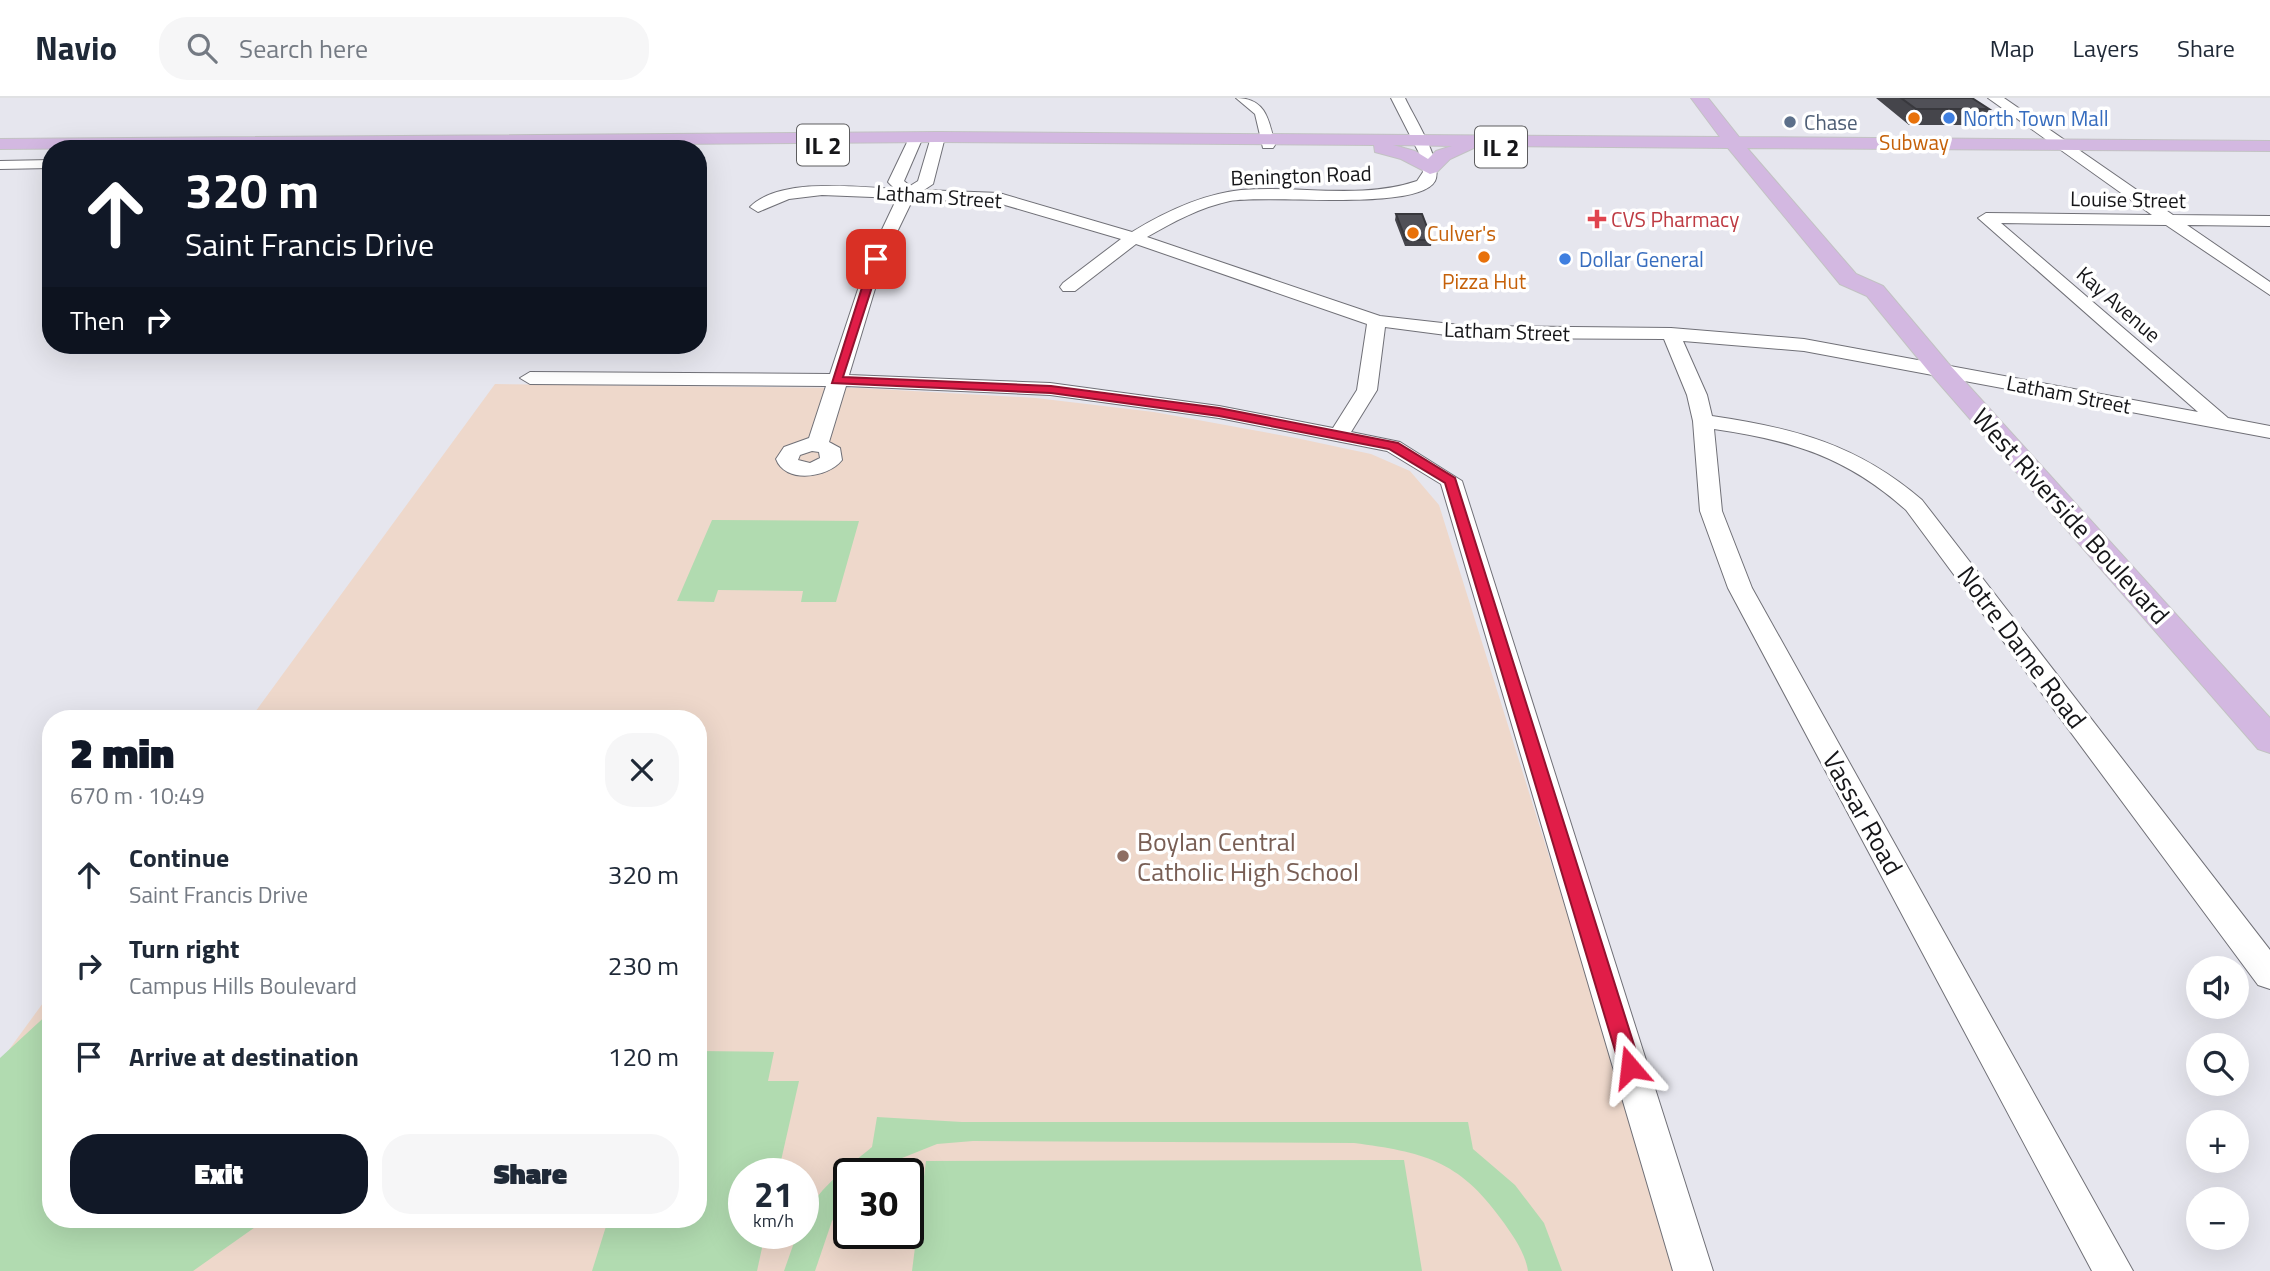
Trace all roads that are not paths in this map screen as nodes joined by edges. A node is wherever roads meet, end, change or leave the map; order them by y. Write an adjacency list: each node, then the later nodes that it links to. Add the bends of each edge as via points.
1 (1243, 98): 8 (street, via 1261,113)
2 (1398, 98): 11 (street)
3 (1699, 98): 5 (main road, West Riverside Boulevard)
4 (1995, 98): 19 (street)
5 (1716, 106): 9 (main road, West Riverside Boulevard); 15 (main road, via 1704,132)
6 (937, 140): 7 (main road, IL 2); 8 (main road, IL 2); 28 (street, via 925,184)
7 (914, 141): 10 (main road, IL 2); 14 (main road, IL 2); 28 (street, via 896,182)
8 (1266, 141): 11 (main road, IL 2); 16 (main road, IL 2)
9 (1748, 141): 15 (main road, IL 2); 18 (main road, IL 2); 18 (main road); 27 (main road, West Riverside Boulevard); 36 (main road, West Riverside Boulevard, via 1872,277)
10 (707, 142)
11 (1418, 142): 15 (main road, IL 2); 16 (main road, IL 2); 17 (main road, IL 2); 26 (street)
12 (0, 144): 13 (main road, IL 2)
13 (42, 144)
14 (707, 144)
15 (1681, 144): 17 (main road, IL 2); 27 (main road)
16 (1358, 145): 26 (main road, via 1408,155)
17 (1469, 146): 26 (main road, via 1443,155)
18 (1830, 146): 19 (main road, IL 2); 23 (main road)
19 (2064, 146): 20 (main road, IL 2, via 2182,150 2187,146); 31 (street)
20 (2270, 146)
21 (42, 151): 22 (main road)
22 (0, 152)
23 (1788, 160)
24 (0, 164): 25 (street)
25 (42, 164)
26 (1430, 168): 33 (street, Benington Road, via 1422,184 1385,193 1231,196 1206,203)
27 (1758, 174): 36 (main road, West Riverside Boulevard, via 1848,279)
28 (908, 192): 29 (street, Latham Street, via 822,190 786,195); 33 (street, Latham Street, via 999,198); 41 (street, via 876,259)
29 (758, 207)
30 (1986, 218): 31 (street, Louise Street); 43 (street, Kay Avenue)
31 (2171, 221): 32 (street, Louise Street); 35 (street)
32 (2270, 221)
33 (1134, 238): 34 (street, Benington Road, via 1088,268); 37 (street, Latham Street)
34 (1069, 287)
35 (2270, 290)
36 (1875, 291): 39 (main road, West Riverside Boulevard)
37 (1377, 321): 38 (street, Latham Street, via 1469,332); 45 (street, via 1367,390)
38 (1671, 334): 39 (street, Latham Street, via 1804,345); 42 (street, Vassar Road)
39 (1939, 368): 43 (street, Latham Street); 47 (main road, West Riverside Boulevard)
40 (530, 378): 41 (street)
41 (836, 380): 45 (street, via 1051,389); 46 (street)
42 (1703, 421): 48 (street, Notre Dame Road, via 1761,429 1821,445 1874,471 1914,505); 50 (street, Vassar Road, via 1711,511 1740,588)
43 (2222, 423): 44 (street, Latham Street)
44 (2270, 432)
45 (1339, 434): 49 (street, via 1393,446 1451,481)
46 (818, 444)
47 (2270, 740)
48 (2270, 975)
49 (1693, 1271)
50 (2113, 1271)

